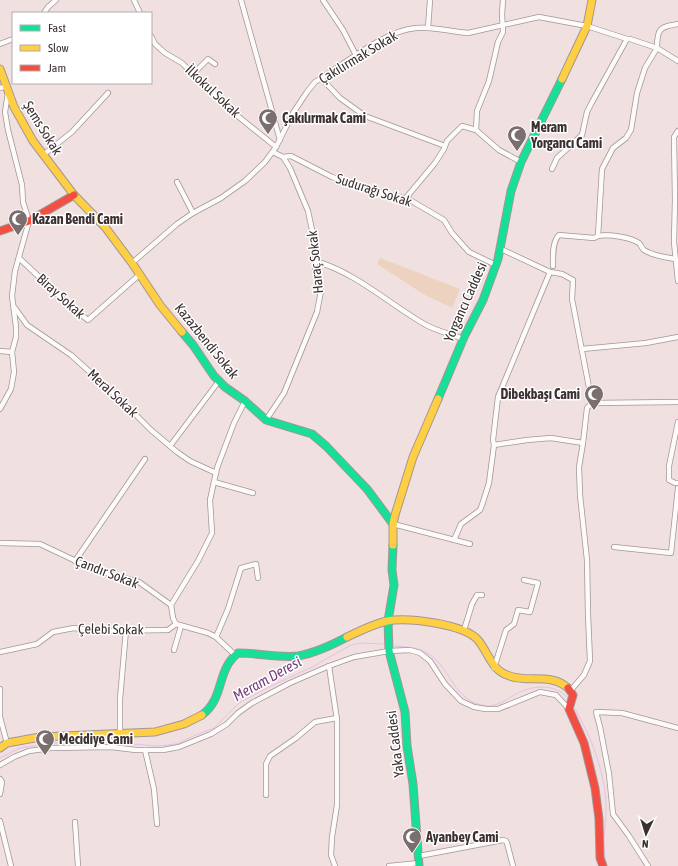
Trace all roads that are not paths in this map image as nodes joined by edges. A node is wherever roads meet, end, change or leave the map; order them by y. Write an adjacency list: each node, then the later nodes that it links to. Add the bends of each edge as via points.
1 (56, 0): 8 (street)
2 (134, 0): 9 (street)
3 (241, 0): 29 (street)
4 (323, 0): 19 (street)
5 (430, 0): 13 (street)
6 (503, 0): 10 (street)
7 (592, 0): 12 (street, Yorgancı Caddesi)
8 (45, 12)
9 (140, 12)
10 (502, 24): 12 (street, Çakılırmak Sokak, via 539,17); 13 (street, Çakılırmak Sokak, via 468,32); 27 (street, via 503,32 498,42 489,81 477,111)
11 (678, 24): 18 (street, via 662,27)
12 (586, 26): 16 (street, Çakılırmak Sokak); 34 (street, Yorgancı Caddesi)
13 (428, 28): 19 (street, Çakılırmak Sokak, via 410,29 389,36)
14 (152, 38): 23 (street, İlkokul Sokak, via 165,53 182,63)
15 (12, 39): 17 (street)
16 (627, 39): 18 (street, Çakılırmak Sokak); 35 (street, via 587,112 582,134 557,158)
17 (0, 44)
18 (657, 48): 20 (street, Çakılırmak Sokak); 42 (street, via 645,68 637,93 631,130 626,138 613,148 602,169)
19 (356, 55): 24 (street, Çakılırmak Sokak)
20 (678, 61)
21 (215, 64): 23 (street, via 208,59)
22 (0, 69): 25 (street, Şems Sokak)
23 (193, 74): 31 (street, İlkokul Sokak)
24 (321, 78): 29 (street, Çakılırmak Sokak, via 306,92); 30 (street, via 340,98 365,116)
25 (5, 89): 32 (street, Şems Sokak); 40 (street, via 7,124)
26 (108, 93): 32 (street, via 72,132)
27 (476, 130): 30 (street, via 462,126); 34 (street, via 499,150)
28 (678, 131): 45 (street, via 674,137)
29 (280, 140): 31 (street, Çakılırmak Sokak)
30 (445, 146): 38 (street)
31 (275, 150): 33 (street); 39 (street, Çakılırmak Sokak, via 245,181)
32 (43, 155): 37 (street, Şems Sokak)
33 (283, 157): 38 (street, Sudurağı Sokak, via 291,156 332,177); 46 (street, Haraç Sokak, via 308,211 315,244)
34 (521, 162): 43 (street, Yorgancı Caddesi, via 511,192)
35 (552, 169)
36 (177, 182): 39 (street)
37 (74, 195): 40 (street); 47 (street, Kazazbendi Sokak, via 105,227)
38 (405, 199): 48 (street, Sudurağı Sokak, via 444,220 469,252)
39 (193, 213): 47 (street, Çakılırmak Sokak)
40 (29, 221): 41 (street); 44 (street)
41 (0, 232)
42 (598, 236): 45 (street, via 614,236 634,241 640,244 643,250); 49 (street, via 594,238 559,235 553,254)
43 (501, 249): 48 (street, Yorgancı Caddesi); 50 (street)
44 (19, 258): 51 (street, Biray Sokak, via 88,320); 53 (street, via 15,271)
45 (675, 259): 52 (street)
46 (315, 261): 55 (street, via 365,284 427,326); 64 (street, Haraç Sokak, via 321,291 317,312 284,393)
47 (132, 263): 51 (street, Kazazbendi Sokak)
48 (496, 264): 55 (street, Yorgancı Caddesi, via 484,300)
49 (553, 266)
50 (550, 272): 56 (street, via 562,274 573,280 572,298); 67 (street, via 498,397)
51 (139, 275): 59 (street, Kazazbendi Sokak)
52 (678, 280)
53 (13, 307): 58 (street, via 16,337); 68 (street, Meral Sokak, via 27,325 71,355)
54 (678, 337): 56 (street)
55 (463, 339): 75 (street, Yorgancı Caddesi, via 413,457)
56 (582, 349): 62 (street)
57 (0, 351): 58 (street)
58 (12, 352): 63 (street, via 14,372 11,389)
59 (219, 381): 60 (street, Kazazbendi Sokak); 68 (street)
60 (245, 401): 64 (street, Kazazbendi Sokak); 70 (street)
61 (678, 402): 62 (street)
62 (592, 403): 66 (street, via 587,408)
63 (0, 409)
64 (266, 420): 75 (street, Kazazbendi Sokak, via 312,434 367,489)
65 (678, 422): 72 (street, via 669,466 669,480)
66 (583, 443): 67 (street, via 552,438); 97 (street, via 579,467 587,560 590,661 584,675)
67 (494, 445): 76 (street, via 489,483 480,510 461,524)
68 (170, 446): 70 (street, Meral Sokak, via 190,461)
69 (145, 459): 80 (street)
70 (216, 473): 71 (street)
71 (214, 482): 74 (street); 84 (street, via 210,500 212,534)
72 (678, 483)
73 (678, 488): 79 (street, via 671,553)
74 (254, 492)
75 (393, 524): 76 (street); 85 (street, Yorgancı Caddesi, via 394,585)
76 (454, 540): 78 (street)
77 (0, 543): 80 (street, Çandır Sokak, via 40,544)
78 (470, 544)
79 (614, 547)
80 (75, 561): 84 (street, Çandır Sokak, via 95,570 138,582)
81 (258, 578): 89 (street, via 256,564 241,568)
82 (524, 580): 95 (street, via 538,584 530,612 518,610 514,624 506,630)
83 (482, 595): 88 (street, via 477,596 472,604)
84 (171, 605): 86 (street, via 173,618)
85 (388, 621): 88 (street, via 410,621); 91 (street, Yaka Caddesi); 93 (street, via 313,652 293,656 245,653)
86 (179, 625): 87 (street, Çelebi Sokak, via 168,630); 89 (street); 90 (street)
87 (126, 630): 92 (street, Çelebi Sokak, via 97,631 74,628 53,632 37,644); 101 (street)
88 (464, 630): 95 (street, via 478,639)
89 (216, 637): 93 (street)
90 (174, 650)
91 (389, 651): 94 (street, via 354,657); 98 (street, via 410,650 420,653 430,661 445,684 461,700 474,707 498,708 540,692 556,695); 112 (street, Yaka Caddesi, via 405,712)
92 (0, 652)
93 (235, 655): 101 (street, via 225,667 209,709 200,716 173,728 156,732)
94 (330, 666): 99 (street); 104 (street, via 252,703 211,734 179,747)
95 (494, 668): 97 (street, via 514,678 558,680)
96 (0, 689): 102 (street, via 0,717)
97 (571, 690): 98 (street, via 574,695)
98 (570, 709): 118 (street, via 584,743 595,788 600,858)
99 (337, 718): 108 (street, via 315,722 270,756 266,764); 115 (street, via 337,805 331,855)
100 (678, 728): 119 (street, via 622,713 596,712 609,774 612,814)
101 (120, 733): 102 (street, via 40,736)
102 (7, 743): 103 (street)
103 (0, 748)
104 (145, 750): 105 (street, via 111,747 51,748 29,751); 111 (street, via 154,789)
105 (0, 765)
106 (0, 779): 107 (street)
107 (0, 794)
108 (266, 795)
109 (0, 821): 113 (street)
110 (75, 822): 114 (street)
111 (158, 824)
112 (419, 862): 116 (street); 117 (street, via 503,840 507,843)
113 (11, 866)
114 (78, 866)
115 (334, 866)
116 (389, 866)
117 (513, 866)
118 (603, 866)
119 (648, 866)

